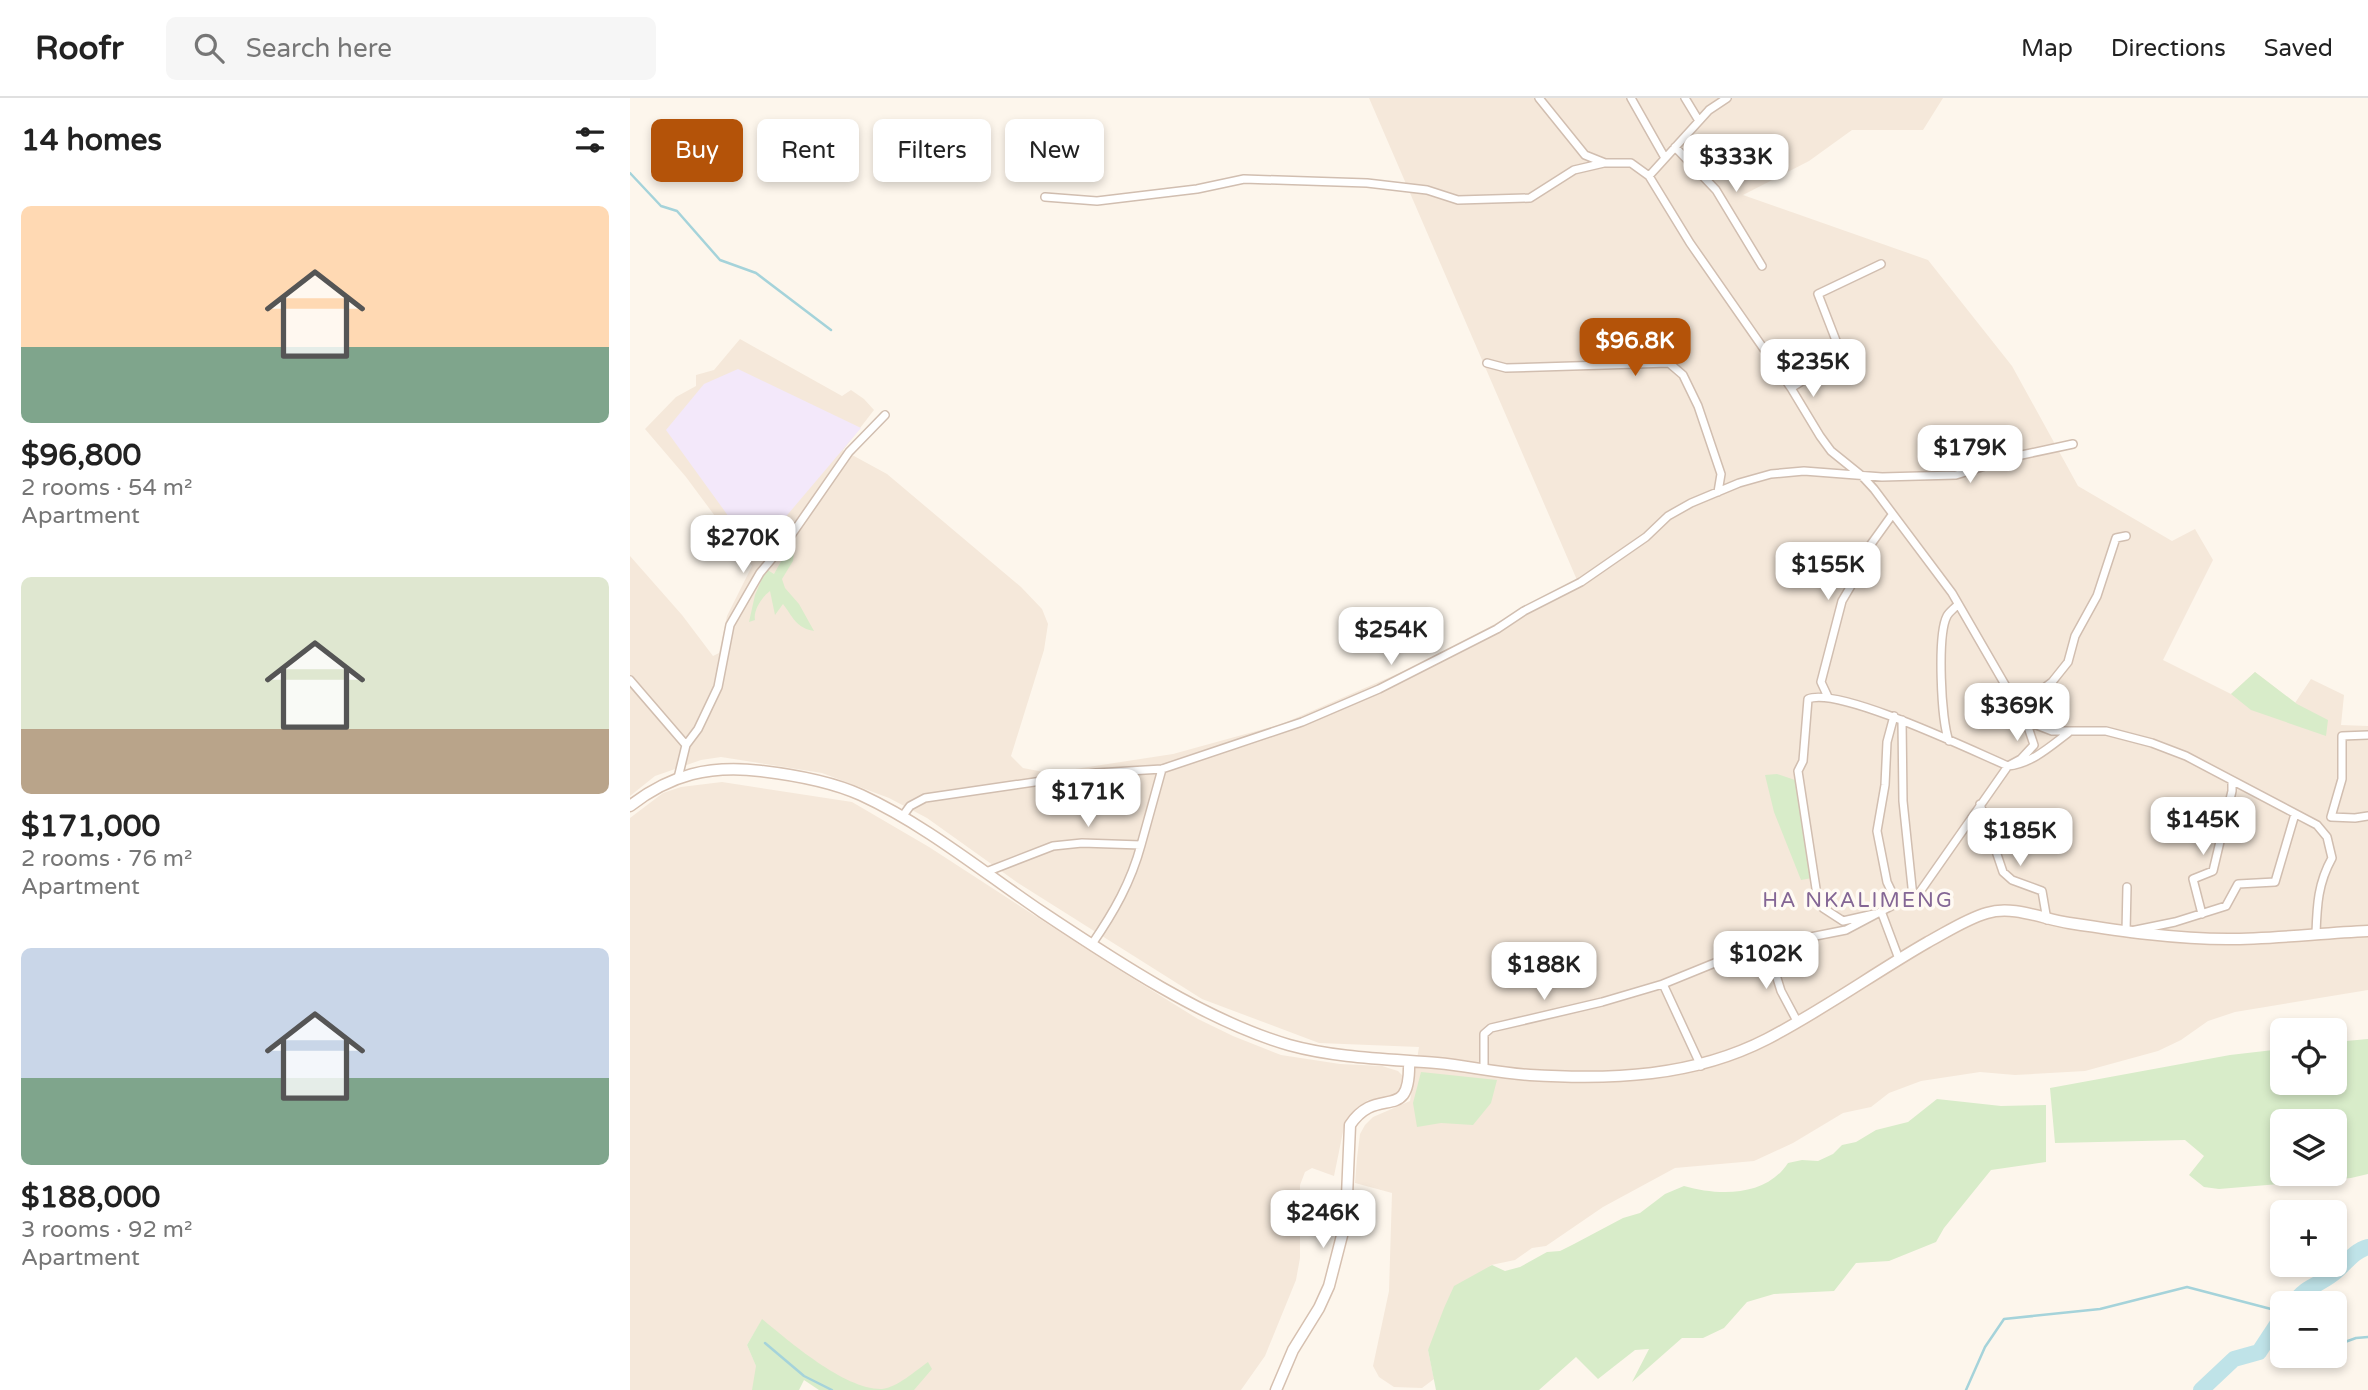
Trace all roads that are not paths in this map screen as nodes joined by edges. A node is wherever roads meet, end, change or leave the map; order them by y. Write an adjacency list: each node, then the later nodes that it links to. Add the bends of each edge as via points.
1 (1539, 98): 8 (street, via 1585,155)
2 (1631, 98): 7 (street)
3 (1685, 98): 5 (street)
4 (1726, 98): 5 (street)
5 (1699, 121): 6 (street)
6 (1675, 147): 7 (street); 12 (street, via 1716,190)
7 (1665, 158): 9 (street)
8 (1605, 163): 9 (street, via 1631,163); 10 (street, via 1574,170 1530,198 1458,200 1427,190 1367,183 1244,179 1097,201)
9 (1649, 176): 14 (street)
10 (1045, 197)
11 (1881, 264): 14 (street, via 1818,294 1842,356)
12 (1762, 266)
13 (1487, 363): 18 (street, via 1506,368 1669,363 1683,374 1698,405 1721,474)
14 (1791, 388): 17 (street, via 1831,451)
15 (885, 415): 31 (street, via 849,452 760,573 730,625 718,687)
16 (2073, 443): 17 (street, via 1956,475)
17 (1862, 476): 18 (street, via 1804,471 1771,474); 19 (street)
18 (1718, 492): 33 (street, via 1668,516 1581,582 1468,645 1303,722)
19 (1892, 515): 21 (street); 23 (street, via 1869,547 1842,601 1821,682)
20 (2126, 536): 24 (street, via 2116,538 2097,596 2062,671)
21 (1958, 604): 24 (street); 30 (street, via 1947,616 1941,655)
22 (630, 680): 31 (street)
23 (1828, 697): 25 (street); 46 (street, via 1808,699 1803,761 1798,771 1817,895 1823,908 1843,921)
24 (2019, 712): 27 (street)
25 (1894, 716): 26 (street); 45 (street, via 1877,831 1886,882)
26 (1902, 720): 30 (street); 44 (street, via 1903,801)
27 (2026, 721): 28 (street); 32 (street, via 2034,745)
28 (2068, 733): 32 (street, via 2041,753); 35 (street, via 2106,731 2151,743)
29 (2368, 735): 39 (street, via 2342,736 2342,779 2331,817)
30 (1949, 741): 32 (street)
31 (686, 745): 34 (street)
32 (2008, 766): 36 (street)
33 (1162, 769): 40 (street, via 1096,773 925,798); 41 (street)
34 (678, 778): 37 (main road, via 657,786); 40 (main road, via 725,768 797,776 859,794)
35 (2232, 782): 38 (street); 47 (street, via 2213,871 2193,879)
36 (1980, 804): 44 (street, via 1927,886); 48 (street, via 2003,872 2042,891)
37 (630, 806)
38 (2295, 814): 47 (street, via 2275,882 2238,884 2226,906); 51 (street, via 2318,825 2327,837 2332,858 2321,877)
39 (2368, 816)
40 (902, 817): 42 (main road)
41 (1142, 845): 42 (street, via 1053,846); 52 (street, via 1134,873)
42 (986, 872): 52 (main road)
43 (2127, 887): 50 (street)
44 (1913, 897): 45 (street)
45 (1897, 903): 46 (street)
46 (1879, 912): 53 (street, via 1846,930); 54 (street)
47 (2202, 914): 50 (street)
48 (2047, 920): 50 (main road); 54 (main road, via 2008,910 1988,913)
49 (2368, 931): 51 (main road)
50 (2126, 932): 51 (main road, via 2228,939)
51 (2316, 933)
52 (1093, 944): 57 (main road, via 1182,998 1255,1033 1291,1046)
53 (1767, 946): 55 (street); 56 (street, via 1781,992)
54 (1899, 959): 56 (main road)
55 (1663, 984): 58 (street); 59 (street, via 1491,1028 1485,1034)
56 (1797, 1021): 58 (main road, via 1743,1051)
57 (1409, 1061): 59 (main road); 60 (main road, via 1409,1082 1402,1097 1369,1105 1350,1125 1346,1220 1329,1286)
58 (1701, 1066): 59 (main road, via 1637,1076 1526,1075)
59 (1485, 1068)
60 (1276, 1390)

